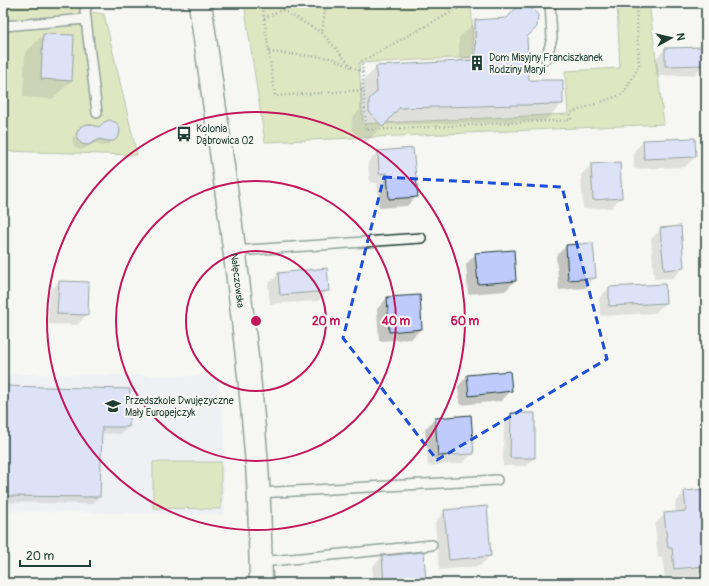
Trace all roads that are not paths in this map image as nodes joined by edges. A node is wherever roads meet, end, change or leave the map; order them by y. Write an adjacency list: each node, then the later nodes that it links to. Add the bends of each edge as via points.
1 (88, 3): 4 (lane)
2 (200, 3): 9 (main road, Nałęczowska)
3 (550, 3): 6 (lane, via 552,38)
4 (86, 19): 5 (lane); 7 (lane)
5 (4, 26)
6 (546, 59)
7 (97, 113)
8 (421, 238): 9 (lane)
9 (234, 251): 11 (main road, Nałęczowska, via 248,366)
10 (497, 480): 11 (lane)
11 (258, 493): 13 (main road, Nałęczowska)
12 (432, 545): 13 (lane)
13 (261, 573)

